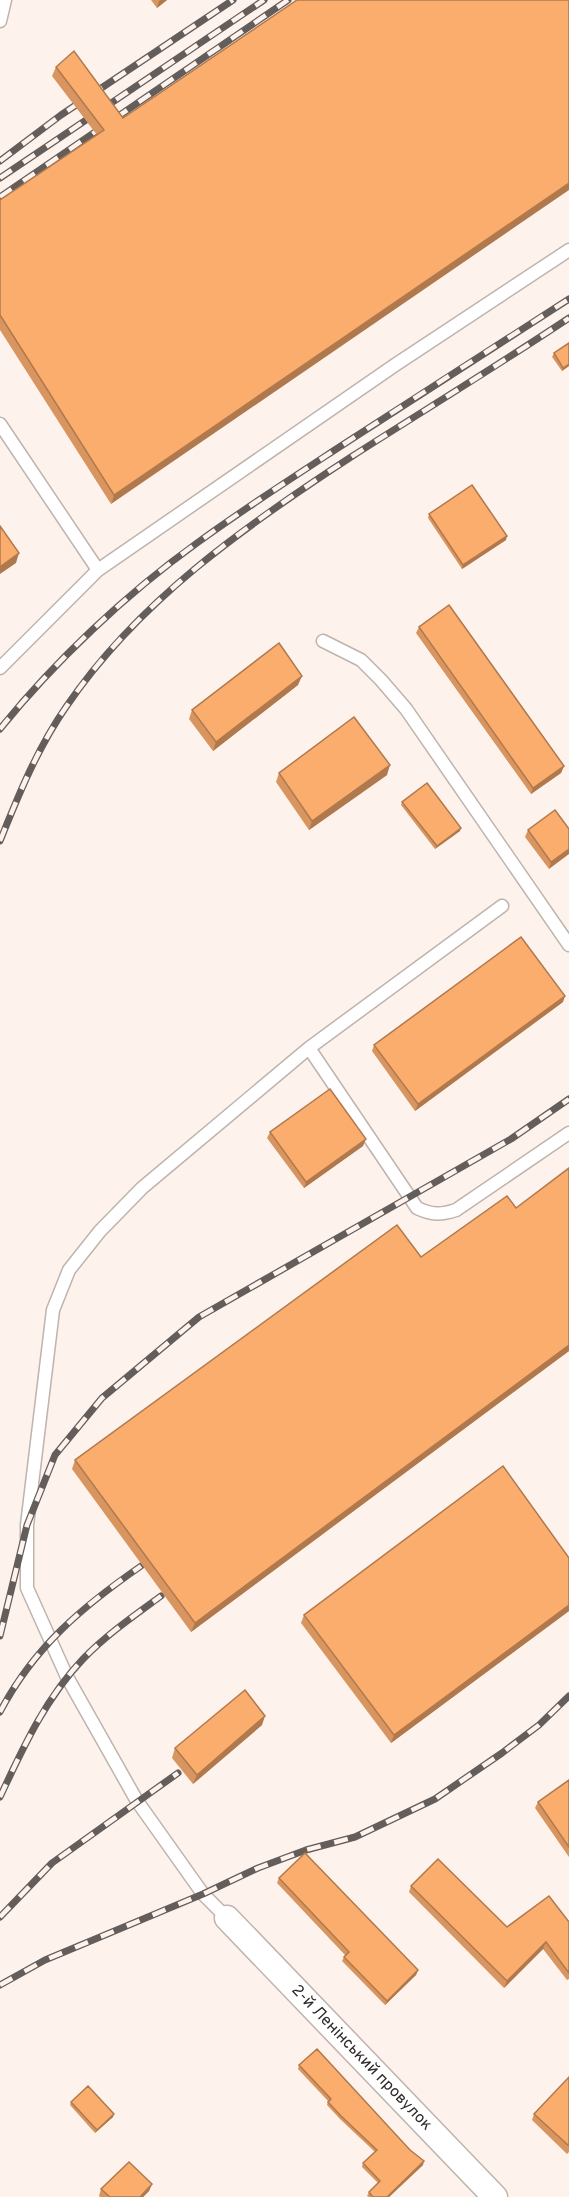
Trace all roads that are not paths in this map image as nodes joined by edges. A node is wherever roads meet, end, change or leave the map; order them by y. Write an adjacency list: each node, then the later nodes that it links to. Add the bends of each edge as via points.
1 (5, 0): 2 (lane)
2 (0, 21)
3 (569, 250): 5 (lane)
4 (0, 424): 5 (lane)
5 (98, 570): 7 (lane)
6 (322, 641): 9 (lane, via 361,660 406,709)
7 (0, 668)
8 (502, 906): 10 (lane)
9 (569, 945)
10 (309, 1048): 11 (lane, via 417,1208 429,1214 456,1210); 12 (lane, via 142,1188 99,1231 69,1270 53,1310 27,1525 27,1588 67,1677 137,1801 203,1894)
11 (569, 1133)
12 (227, 1918): 13 (street, 2-й Ленінський провулок)
13 (495, 2197)

